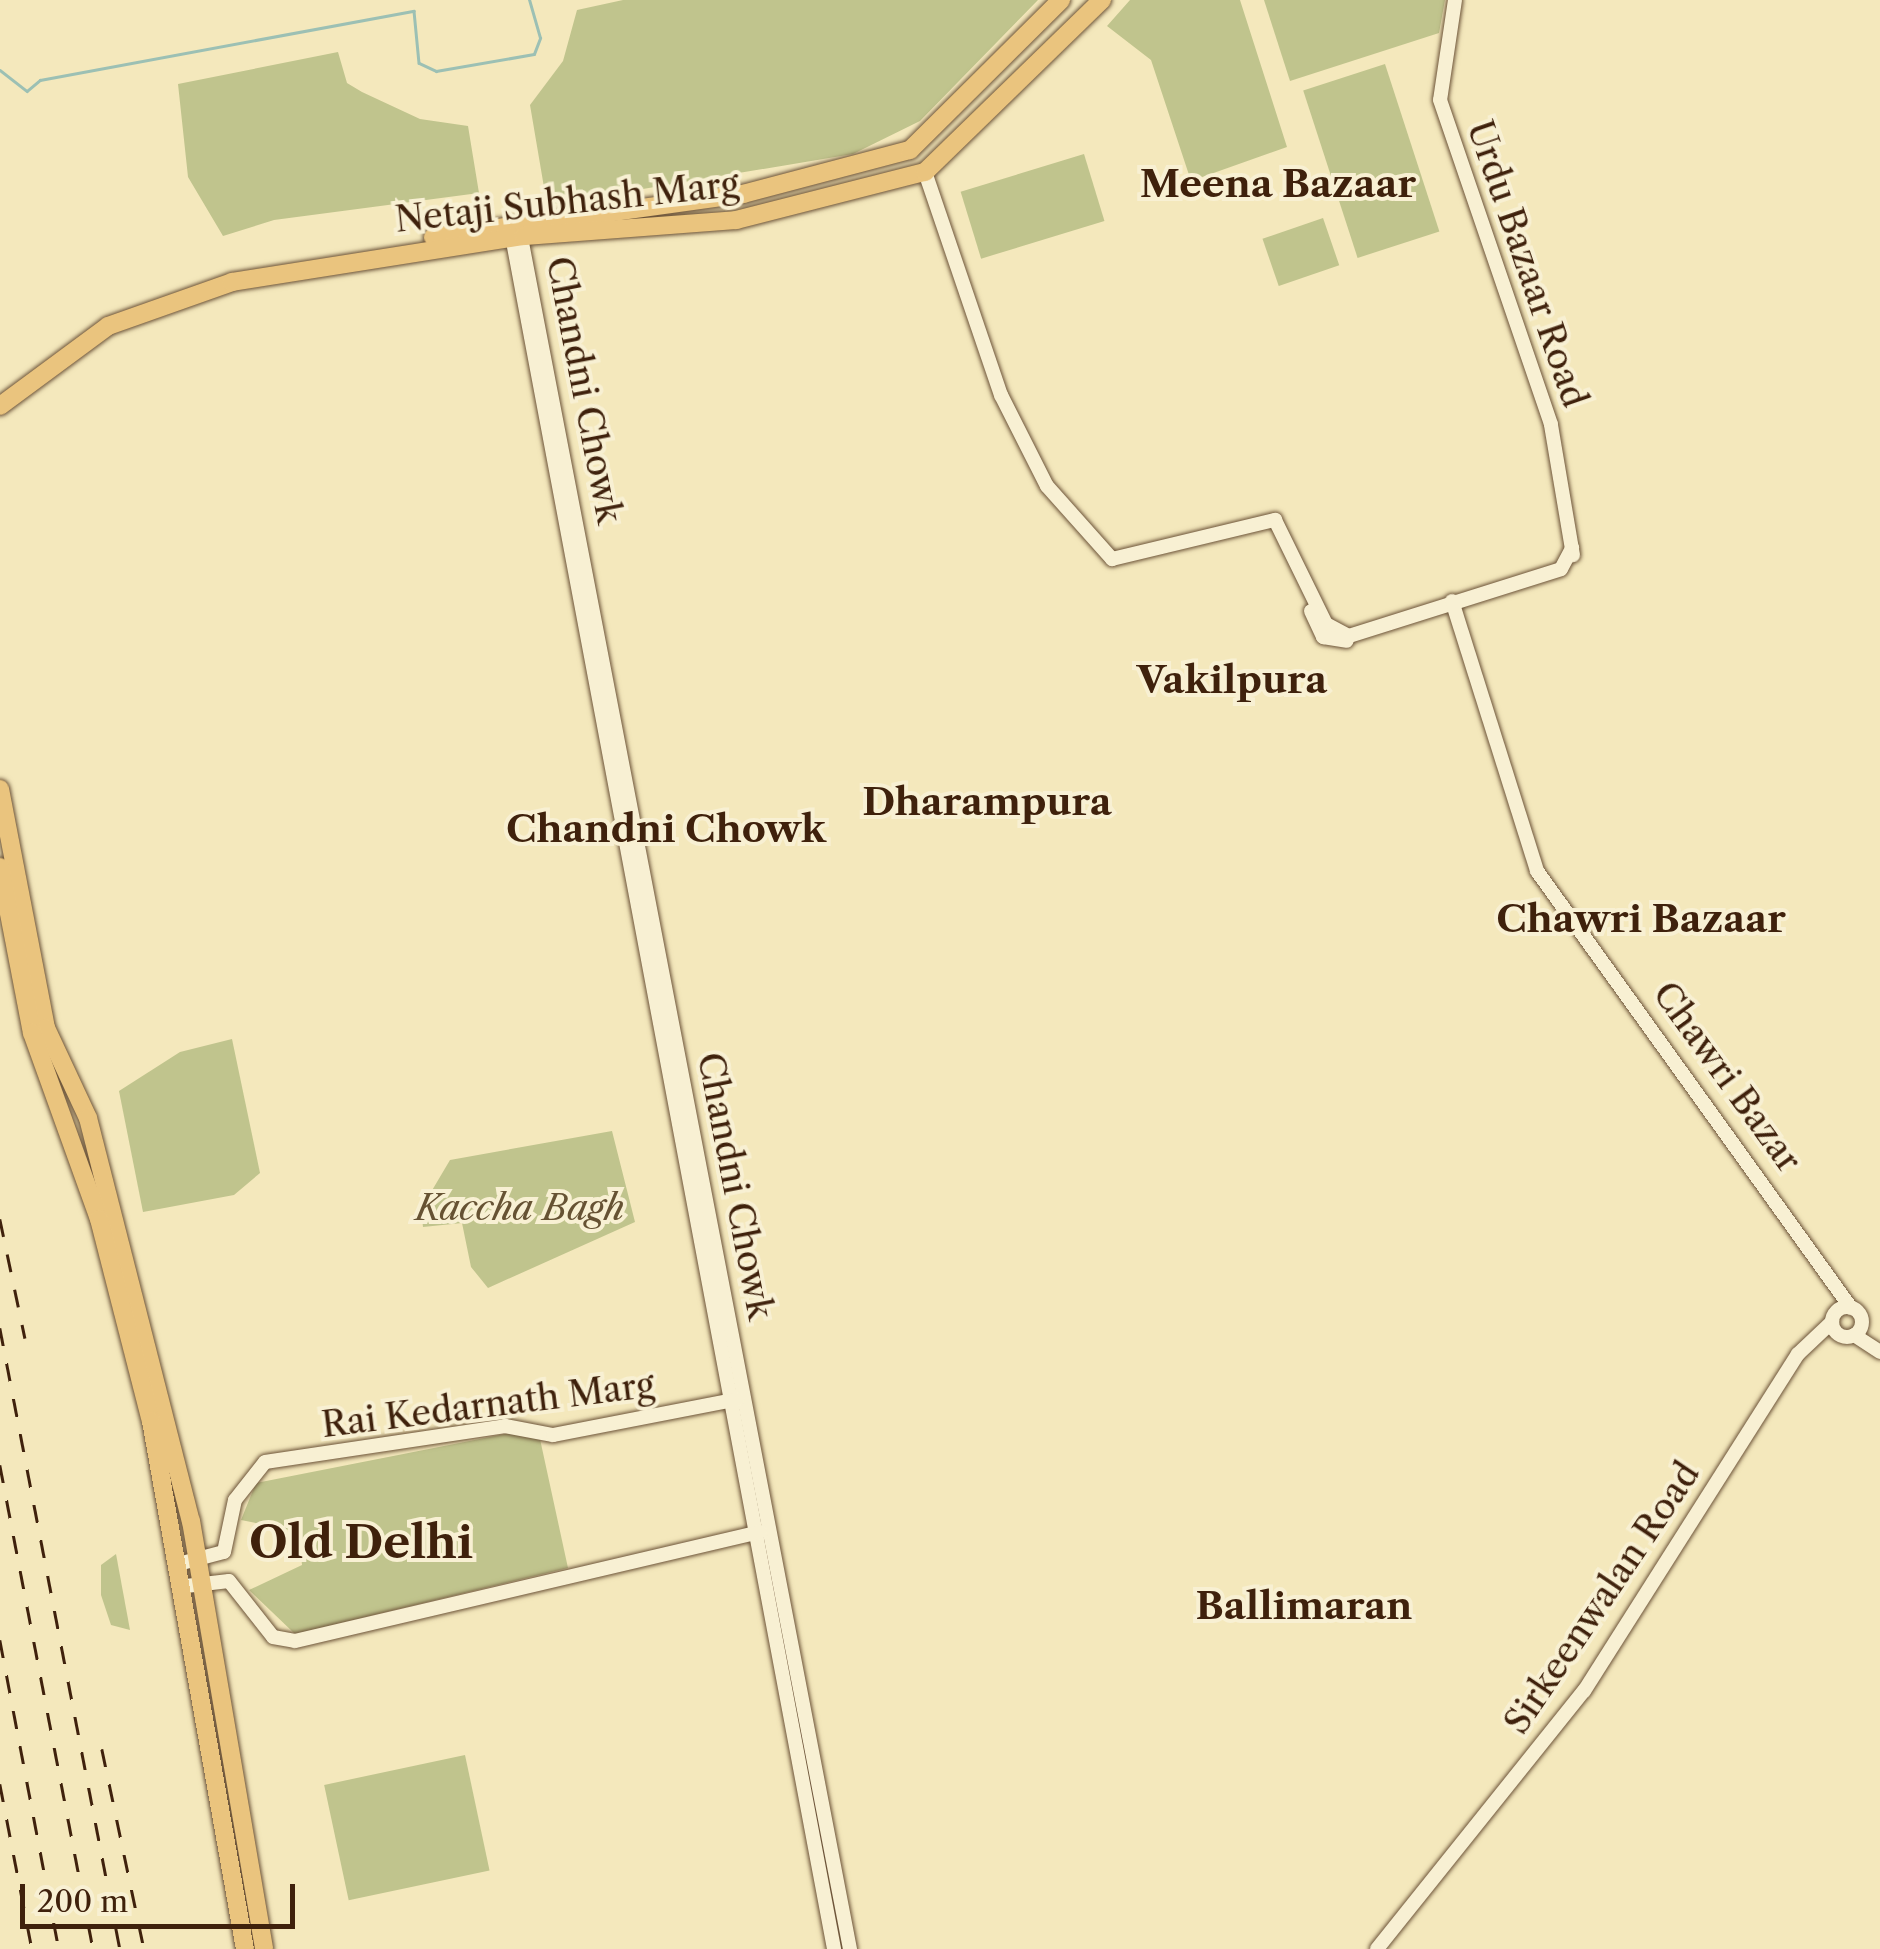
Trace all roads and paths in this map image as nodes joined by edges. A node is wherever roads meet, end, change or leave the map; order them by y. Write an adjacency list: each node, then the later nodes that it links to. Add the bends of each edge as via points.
1 (1061, 0): 5 (main road, Netaji Subhash Marg, via 910,150 743,194)
2 (1102, 0): 4 (main road, Netaji Subhash Marg)
3 (1455, 0): 8 (street, Urdu Bazaar Road, via 1440,100 1551,425 1572,548 1564,575)
4 (925, 172): 5 (main road, Netaji Subhash Marg, via 736,220); 8 (street, via 1001,395 1047,486 1105,555 1268,518 1292,548 1318,629 1332,642)
5 (516, 231): 6 (main road, Netaji Subhash Marg, via 153,298 87,329); 7 (main road, Netaji Subhash Marg, via 296,269 158,302 108,326); 15 (street, Chandni Chowk)
6 (3, 388)
7 (0, 405)
8 (1454, 605): 11 (street, Chawri Bazar, via 1537,870)
9 (0, 789): 18 (main road, via 46,1028 88,1118)
10 (0, 867): 18 (main road, via 32,1033 99,1219)
11 (1852, 1308): 12 (street, Sirkeenwalan Road); 13 (street, via 1862,1322)
12 (1832, 1322): 13 (street, via 1839,1335); 26 (street, Sirkeenwalan Road, via 1798,1354 1584,1691)
13 (1854, 1335): 14 (street)
14 (1880, 1352)
15 (738, 1399): 16 (street, Chandni Chowk); 17 (street, Rai Kedarnath Marg, via 553,1435 505,1426 265,1462 242,1484)
16 (763, 1531): 19 (street, via 295,1641 274,1637); 21 (street, Chandni Chowk)
17 (226, 1548): 18 (street); 19 (street)
18 (190, 1562): 20 (main road)
19 (232, 1584): 20 (street)
20 (194, 1585): 22 (main road); 23 (main road)
21 (833, 1901): 24 (street, Chandni Chowk); 25 (street, Chandni Chowk)
22 (245, 1949)
23 (264, 1949)
24 (834, 1949)
25 (850, 1949)
26 (1377, 1949)

